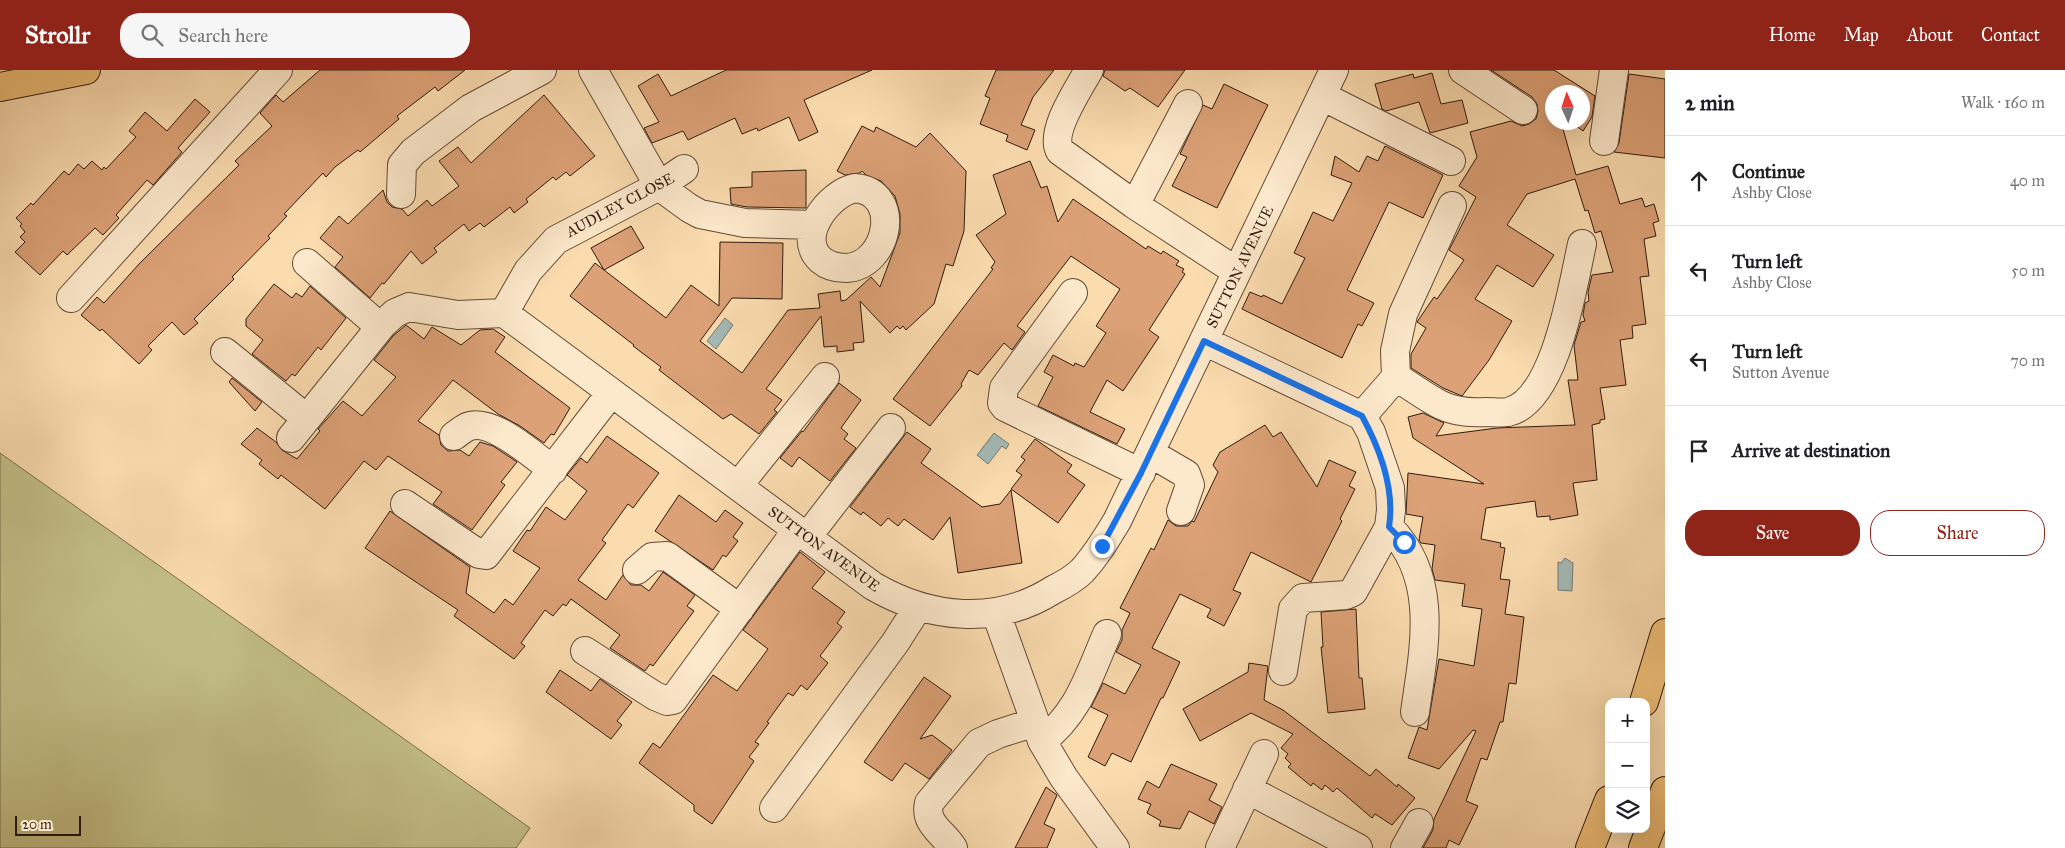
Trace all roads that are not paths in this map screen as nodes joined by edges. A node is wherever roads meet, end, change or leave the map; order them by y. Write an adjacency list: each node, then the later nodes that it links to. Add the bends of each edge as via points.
1 (13, 70): 10 (main road)
2 (86, 70): 11 (main road)
3 (278, 70): 27 (street)
4 (542, 70): 19 (street, via 472,108 413,152 402,165)
5 (592, 70): 18 (street)
6 (1089, 70): 20 (street, via 1060,125 1058,147)
7 (1334, 70): 12 (street, SUTTON AVENUE)
8 (1463, 70): 14 (street)
9 (1614, 70): 15 (street)
10 (0, 72)
11 (0, 88)
12 (1322, 96): 16 (street); 25 (street, SUTTON AVENUE)
13 (1188, 104): 20 (street)
14 (1523, 110)
15 (1604, 141)
16 (1452, 161)
17 (684, 169): 18 (street, AUDLEY CLOSE)
18 (659, 186): 22 (street, via 700,214 745,223); 28 (street, AUDLEY CLOSE, via 556,240 528,270)
19 (401, 194)
20 (1135, 205): 25 (street)
21 (1452, 206): 33 (street, via 1403,314 1395,351)
22 (814, 225)
23 (1582, 244): 33 (street, via 1561,338 1551,366 1527,401 1509,412 1456,410)
24 (307, 263): 29 (street)
25 (1236, 271): 30 (street, SUTTON AVENUE)
26 (1073, 293): 38 (street, via 1004,388 1002,403 1005,407)
27 (72, 298)
28 (504, 313): 29 (street, via 458,315 410,307 395,312); 34 (street, SUTTON AVENUE)
29 (380, 327): 31 (street, via 299,428)
30 (1204, 341): 35 (street); 38 (street, SUTTON AVENUE)
31 (225, 352)
32 (825, 376): 40 (street)
33 (1396, 377): 35 (street)
34 (611, 392): 39 (street); 40 (street, SUTTON AVENUE)
35 (1362, 416): 43 (street, via 1371,432 1390,488)
36 (891, 428): 44 (street)
37 (454, 436): 39 (street, via 474,426 499,431)
38 (1145, 463): 42 (street, via 1186,474 1190,485); 48 (street, SUTTON AVENUE, via 1107,538 1081,572 1044,596)
39 (553, 470): 41 (street, via 486,555 479,554)
40 (738, 486): 44 (street, SUTTON AVENUE)
41 (405, 504)
42 (1181, 511)
43 (1389, 527): 53 (street, via 1353,592 1298,601 1293,609); 56 (street, via 1404,542 1414,563 1426,615)
44 (802, 533): 46 (street, SUTTON AVENUE, via 873,586); 47 (street)
45 (637, 570): 47 (street, via 652,557 667,556)
46 (918, 607): 48 (street, SUTTON AVENUE, via 956,615); 61 (street)
47 (740, 609): 52 (street, via 678,696 670,701 655,696)
48 (996, 613): 57 (street)
49 (1665, 633): 54 (main road)
50 (1107, 634): 57 (street, via 1074,709 1058,729)
51 (1665, 650): 55 (main road)
52 (585, 651)
53 (1283, 671)
54 (1646, 698)
55 (1647, 698)
56 (1414, 712)
57 (1038, 732): 64 (street, via 979,743 929,803 927,813 932,824); 65 (street, via 1064,778)
58 (1264, 754): 59 (street)
59 (1247, 789): 66 (street); 67 (street)
60 (1665, 791): 70 (main road)
61 (774, 808)
62 (1605, 810): 69 (main road)
63 (1419, 823): 68 (street)
64 (953, 848)
65 (1115, 848)
66 (1220, 848)
67 (1358, 848)
68 (1406, 848)
69 (1590, 848)
70 (1643, 848)

